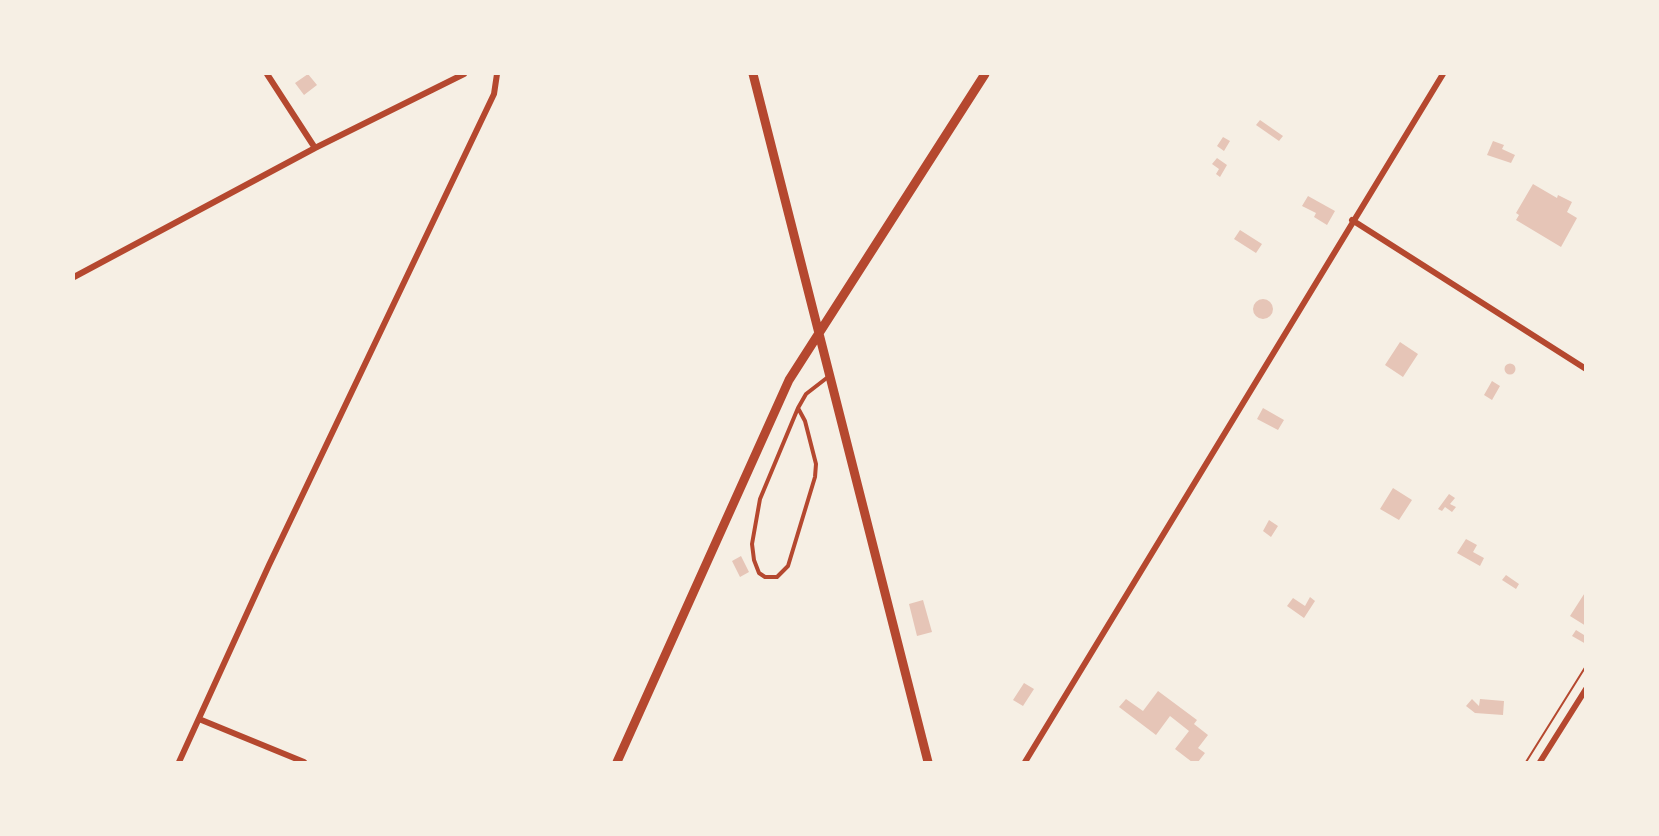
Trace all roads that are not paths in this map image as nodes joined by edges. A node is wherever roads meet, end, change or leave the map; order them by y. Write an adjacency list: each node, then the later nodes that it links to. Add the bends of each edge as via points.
1 (267, 74): 7 (street)
2 (464, 74): 7 (street)
3 (497, 74): 15 (street, via 494,94)
4 (753, 74): 10 (street)
5 (985, 74): 10 (street)
6 (1443, 74): 8 (street)
7 (315, 148): 9 (street)
8 (1352, 220): 11 (street); 20 (street, via 1122,606)
9 (74, 277)
10 (819, 332): 12 (street); 18 (street, via 789,380)
11 (1586, 369)
12 (830, 376): 13 (lane, via 806,394); 19 (street)
13 (798, 408): 13 (lane, via 805,421 816,477 788,566 777,577 765,577 754,560 753,528 760,499)
14 (1586, 689): 21 (street)
15 (199, 719): 16 (street); 17 (street)
16 (179, 762)
17 (304, 762)
18 (616, 762)
19 (928, 762)
20 (1024, 762)
21 (1540, 762)

